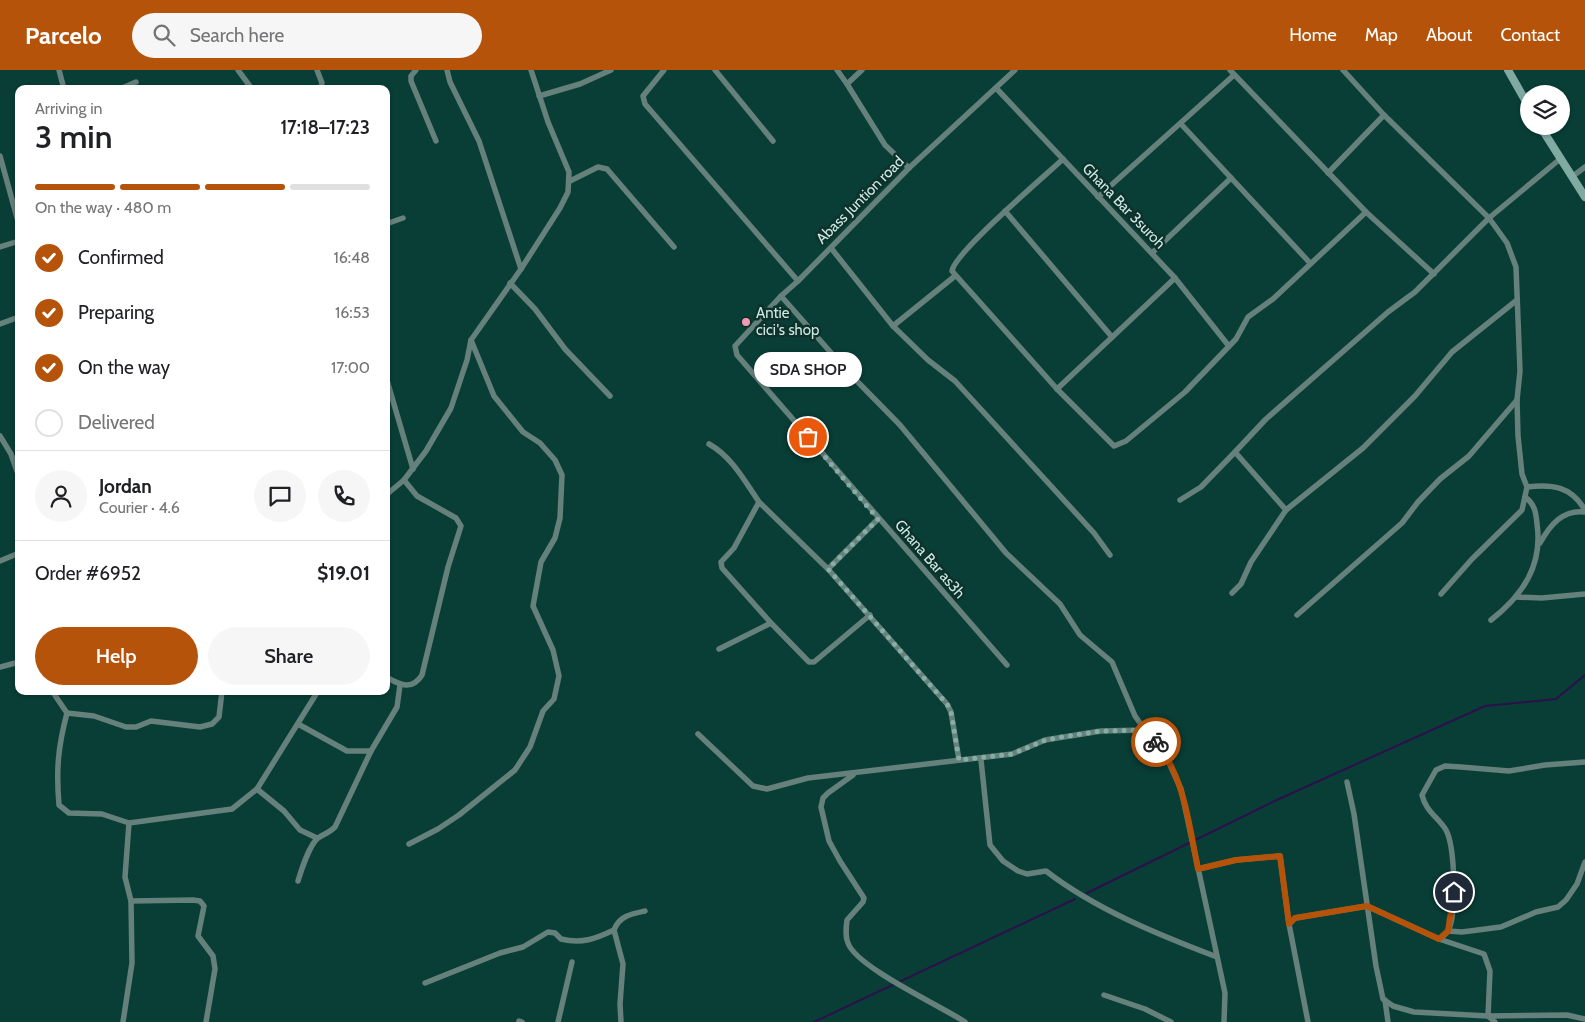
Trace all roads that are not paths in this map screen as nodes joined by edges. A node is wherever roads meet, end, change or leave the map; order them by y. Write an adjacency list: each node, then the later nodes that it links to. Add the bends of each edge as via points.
1 (59, 70): 18 (street)
2 (238, 70): 20 (street)
3 (317, 70): 21 (street)
4 (416, 70): 28 (street, via 410,76 411,81)
5 (447, 70): 53 (street, via 479,140)
6 (531, 70): 24 (street)
7 (611, 70): 24 (street, via 580,84)
8 (664, 70): 57 (street, via 643,96 645,104)
9 (715, 70): 29 (street)
10 (837, 70): 17 (street)
11 (862, 70): 17 (street)
12 (1015, 70): 22 (street, Abass Juntion road)
13 (1343, 70): 25 (street)
14 (1508, 70): 23 (street)
15 (1232, 72): 26 (street); 35 (street)
16 (136, 82): 19 (street)
17 (847, 84): 34 (street, via 884,145)
18 (63, 85)
19 (129, 85)
20 (249, 85)
21 (321, 85)
22 (996, 88): 31 (street, Ghana Bar 3suroh); 34 (street, Abass Juntion road)
23 (1520, 91)
24 (539, 96): 38 (street)
25 (1384, 115): 35 (street); 45 (street)
26 (1182, 124): 37 (street); 39 (street)
27 (1545, 135): 32 (street)
28 (436, 141)
29 (773, 141)
30 (0, 156): 41 (street)
31 (1063, 159): 39 (street, Ghana Bar 3suroh); 42 (street)
32 (1560, 159): 36 (street); 45 (street)
33 (1585, 167): 36 (street)
34 (909, 168): 50 (street, Abass Juntion road)
35 (1328, 173): 43 (street)
36 (1572, 176): 40 (street)
37 (1231, 178): 51 (street); 52 (street)
38 (570, 181): 49 (street, via 598,167 607,169); 53 (street, via 560,208)
39 (1098, 197): 51 (street, Ghana Bar 3suroh)
40 (1585, 197)
41 (15, 210)
42 (1005, 211): 55 (street, via 957,260 953,267); 64 (street)
43 (1366, 212): 52 (street); 54 (street)
44 (403, 218): 46 (street)
45 (1488, 218): 54 (street); 60 (street, via 1507,243 1516,267)
46 (390, 223)
47 (15, 242): 48 (street)
48 (0, 247)
49 (674, 247)
50 (831, 248): 57 (street, Abass Juntion road); 63 (street)
51 (1152, 254): 56 (street, Ghana Bar 3suroh)
52 (1310, 263): 66 (street, via 1273,299 1255,310 1236,339)
53 (521, 269): 58 (street)
54 (1434, 274): 74 (street, via 1266,419)
55 (955, 276): 63 (street); 68 (street)
56 (1175, 278): 64 (street); 66 (street, Ghana Bar 3suroh)
57 (798, 281): 59 (street, Abass Juntion road)
58 (510, 284): 65 (street); 70 (street)
59 (781, 296): 67 (street, Abass Juntion road, via 737,342); 110 (street, via 900,425 1006,553 1060,604 1080,635 1112,662 1135,716)
60 (1517, 300): 71 (street, via 1520,371); 83 (street, via 1452,352 1415,396 1363,448)
61 (15, 318): 62 (street)
62 (0, 324)
63 (894, 326): 88 (street, via 928,360 955,380 1094,533)
64 (1112, 337): 68 (street)
65 (471, 340): 76 (street, via 451,408); 121 (street, via 494,396 523,432 540,443 555,460 562,475 556,538 542,562 532,606 553,650 559,676 554,699 543,711 530,747 515,770 459,815)
66 (1228, 345): 68 (street, via 1184,392 1120,445 1111,445)
67 (737, 355): 85 (street, Ghana Bar as3h)
68 (1057, 389)
69 (390, 391): 76 (street)
70 (610, 396)
71 (1517, 400): 78 (street, via 1522,474); 96 (street, via 1469,456 1440,479 1395,530)
72 (0, 436): 75 (street)
73 (709, 444): 82 (street, via 735,466)
74 (1235, 452): 81 (street, via 1200,487); 83 (street)
75 (15, 465)
76 (412, 470): 77 (street)
77 (404, 480): 79 (street); 104 (street, via 417,496 456,518 461,526 422,675 413,685)
78 (1526, 487): 80 (street); 84 (street, via 1562,488 1573,493)
79 (390, 492)
80 (1525, 497): 86 (street, via 1535,508); 92 (street, via 1522,510)
81 (1180, 500)
82 (759, 502): 90 (street); 98 (street, via 734,548 721,562 722,568)
83 (1286, 510): 91 (street, via 1250,562 1241,584)
84 (1585, 511): 86 (street, via 1568,513 1554,523)
85 (878, 519): 90 (street); 101 (street, Ghana Bar as3h)
86 (1540, 543): 94 (street, via 1528,579)
87 (15, 555): 89 (street)
88 (1110, 555)
89 (0, 562)
90 (828, 569): 95 (street)
91 (1232, 593)
92 (1441, 594)
93 (1585, 594): 94 (street)
94 (1516, 597): 97 (street)
95 (870, 615): 98 (street, via 814,662 809,662); 113 (street, via 947,704)
96 (1297, 615)
97 (1491, 620)
98 (771, 624): 99 (street)
99 (719, 649)
100 (15, 663): 102 (street)
101 (1007, 665)
102 (0, 667)
103 (390, 679): 104 (street)
104 (400, 685): 112 (street, via 397,707)
105 (55, 695): 108 (street)
106 (222, 695): 108 (street, via 219,717 212,724 200,727 151,720 136,727 126,727 94,716)
107 (316, 695): 109 (street)
108 (68, 713): 119 (street, via 56,776 59,806 69,812 102,814)
109 (298, 724): 112 (street, via 347,751); 118 (street)
110 (1145, 730): 114 (street, via 1101,731 1062,737 1012,754); 123 (street, via 1164,752 1176,773)
111 (698, 734): 116 (street, via 760,789 808,778)
112 (371, 751): 120 (street, via 335,827)
113 (959, 760): 114 (street); 116 (street)
114 (981, 760): 132 (street, via 990,845 1002,861 1027,874 1046,871 1080,896 1174,941)
115 (1585, 762): 130 (street, via 1508,771 1445,766 1436,770 1422,795 1424,804 1445,828 1451,843 1454,892)
116 (854, 774): 143 (street, via 828,793 821,807 829,841 864,898 847,920 848,944 873,969)
117 (1347, 782): 126 (street)
118 (257, 789): 119 (street, via 232,809); 120 (street, via 284,811 300,830)
119 (129, 824): 125 (street, via 125,877)
120 (317, 838): 124 (street)
121 (409, 844)
122 (1585, 862): 130 (street, via 1577,884 1558,907 1536,912 1501,927)
123 (1198, 869): 128 (street, via 1236,860 1280,856); 132 (street)
124 (298, 882)
125 (131, 901): 139 (street, via 132,963); 140 (street, via 194,900 204,906 198,936 213,956 215,970)
126 (1367, 906): 128 (street, via 1295,918); 131 (street); 136 (street, via 1379,986)
127 (644, 911): 129 (street, via 628,915 618,922)
128 (1289, 924): 146 (street)
129 (614, 930): 134 (street, via 594,940 578,942 561,939 548,932 523,947); 142 (street, via 623,964)
130 (1448, 931): 131 (street)
131 (1439, 939): 137 (street, via 1484,954 1490,971)
132 (1217, 957): 145 (street, via 1225,993)
133 (572, 962): 141 (street)
134 (425, 983)
135 (1104, 995): 144 (street, via 1145,1009)
136 (1385, 1000): 137 (street, via 1414,1012); 147 (street)
137 (1488, 1016): 138 (street, via 1568,1015); 148 (street)
138 (1585, 1019)
139 (123, 1022)
140 (206, 1022)
141 (558, 1022)
142 (621, 1022)
143 (965, 1022)
144 (1170, 1022)
145 (1224, 1022)
146 (1308, 1022)
147 (1388, 1022)
148 (1496, 1022)

